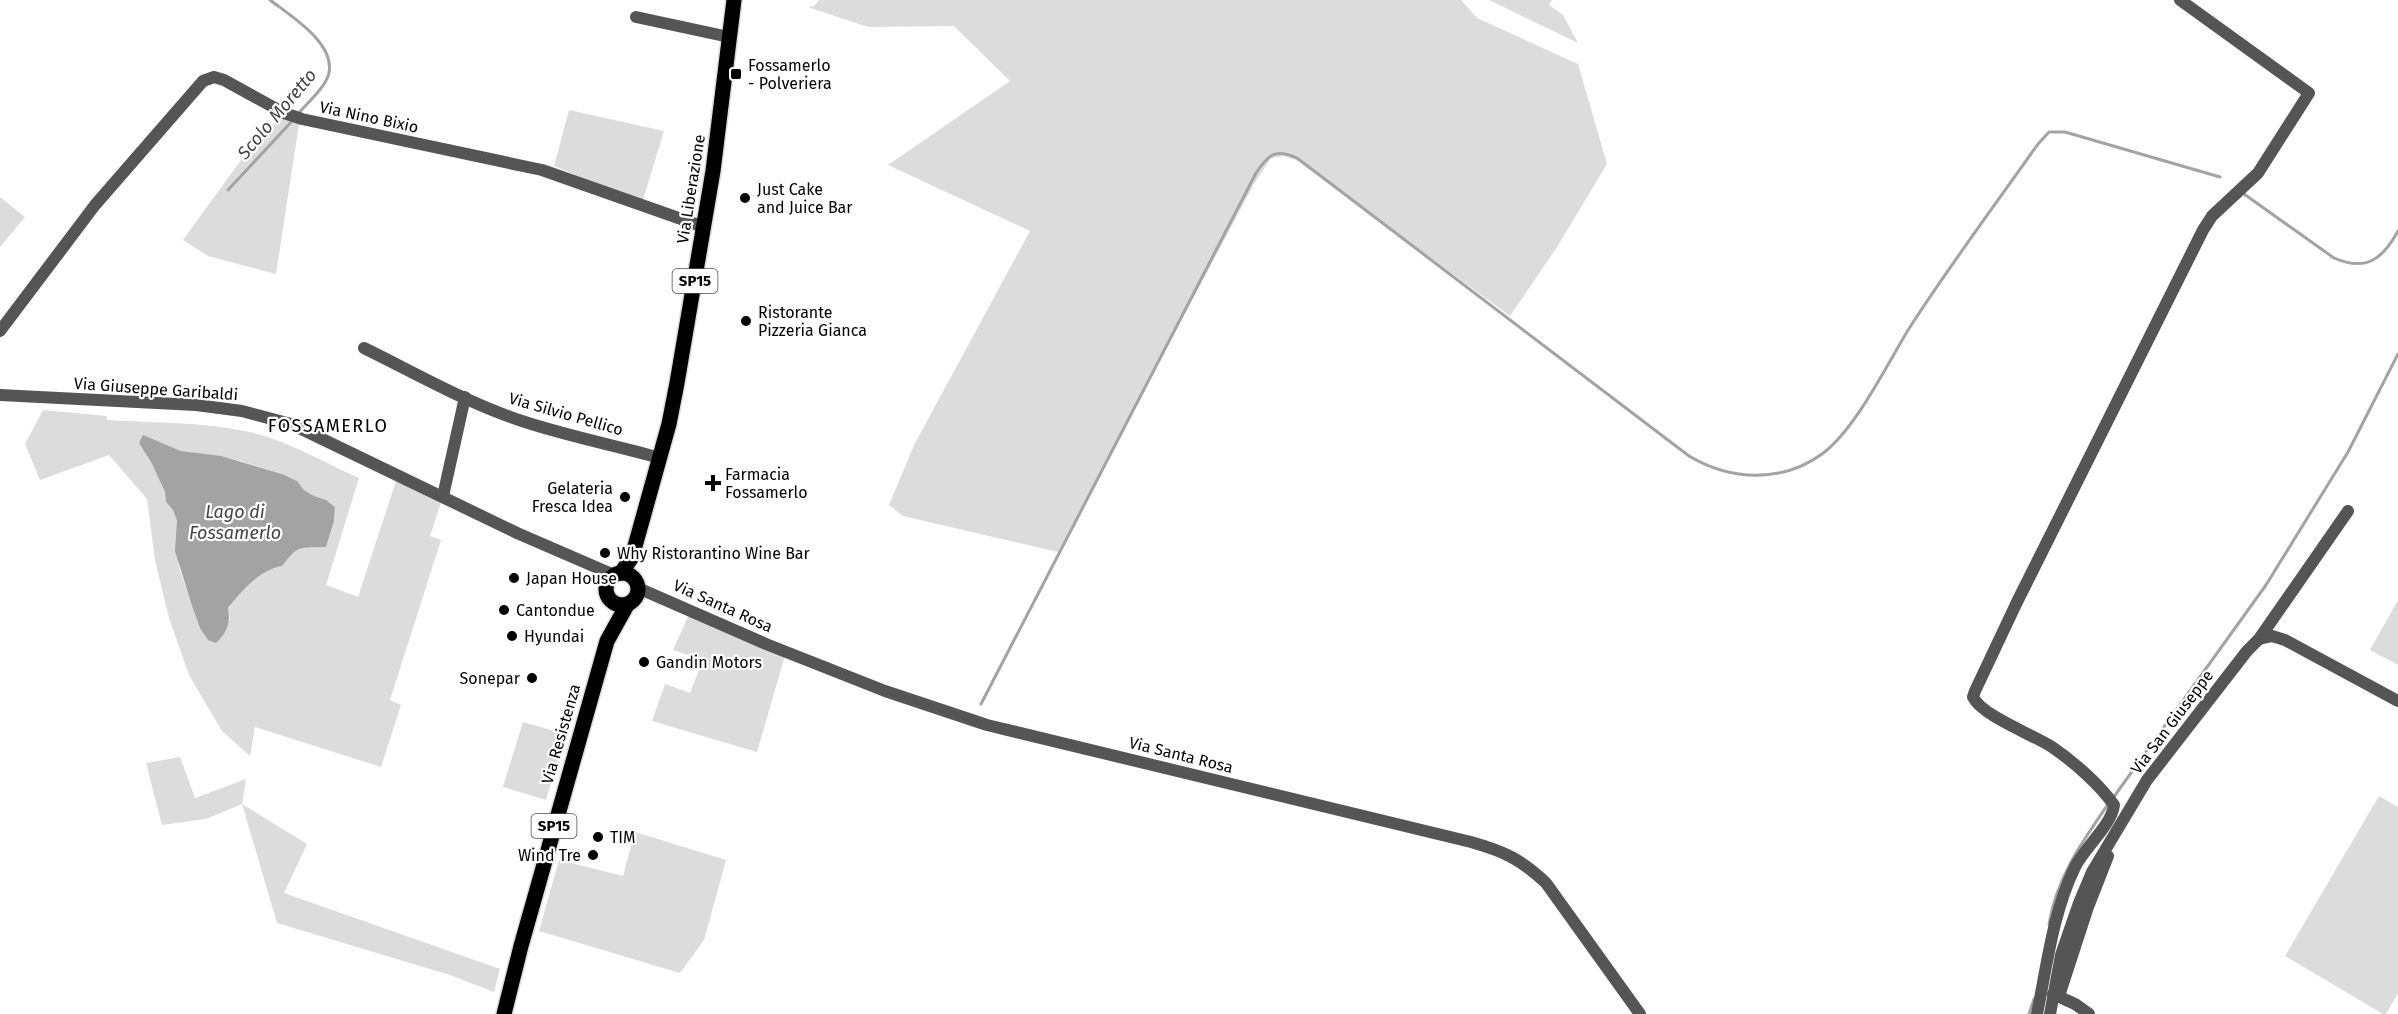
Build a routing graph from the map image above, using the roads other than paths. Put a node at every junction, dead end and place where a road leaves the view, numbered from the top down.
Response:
1 (734, 0) edge
2 (2180, 0) edge
3 (636, 17) dead end
4 (729, 37) junction
5 (704, 228) junction
6 (0, 331) edge
7 (364, 348) dead end
8 (0, 395) edge
9 (465, 397) junction
10 (660, 458) junction
11 (443, 496) junction
12 (2349, 511) dead end
13 (621, 585) junction
14 (2259, 639) junction
15 (2398, 701) edge
16 (2064, 896) junction
17 (2083, 905) junction
18 (2056, 995) junction
19 (504, 1014) edge
20 (1640, 1014) edge
21 (2037, 1014) edge
22 (2052, 1014) edge
23 (2089, 1014) edge

1 - 4 main road, Via Liberazione / SP15
2 - 16 street
3 - 4 street
4 - 5 main road, Via Liberazione / SP15
5 - 6 street, Via Nino Bixio
5 - 10 main road, Via Liberazione / SP15
7 - 9 street, Via Silvio Pellico
8 - 11 street, Via Giuseppe Garibaldi
9 - 10 street, Via Silvio Pellico
9 - 11 street
10 - 13 main road, Via Liberazione / SP15
11 - 13 street, Via Giuseppe Garibaldi
12 - 14 street, Via San Giuseppe
13 - 19 main road, Via Resistenza / SP15
13 - 20 street, Via Santa Rosa
14 - 15 street
14 - 17 street, Via San Giuseppe
16 - 17 street
16 - 21 street
17 - 18 street, Via San Giuseppe
18 - 22 street, Via San Giuseppe
18 - 23 street

